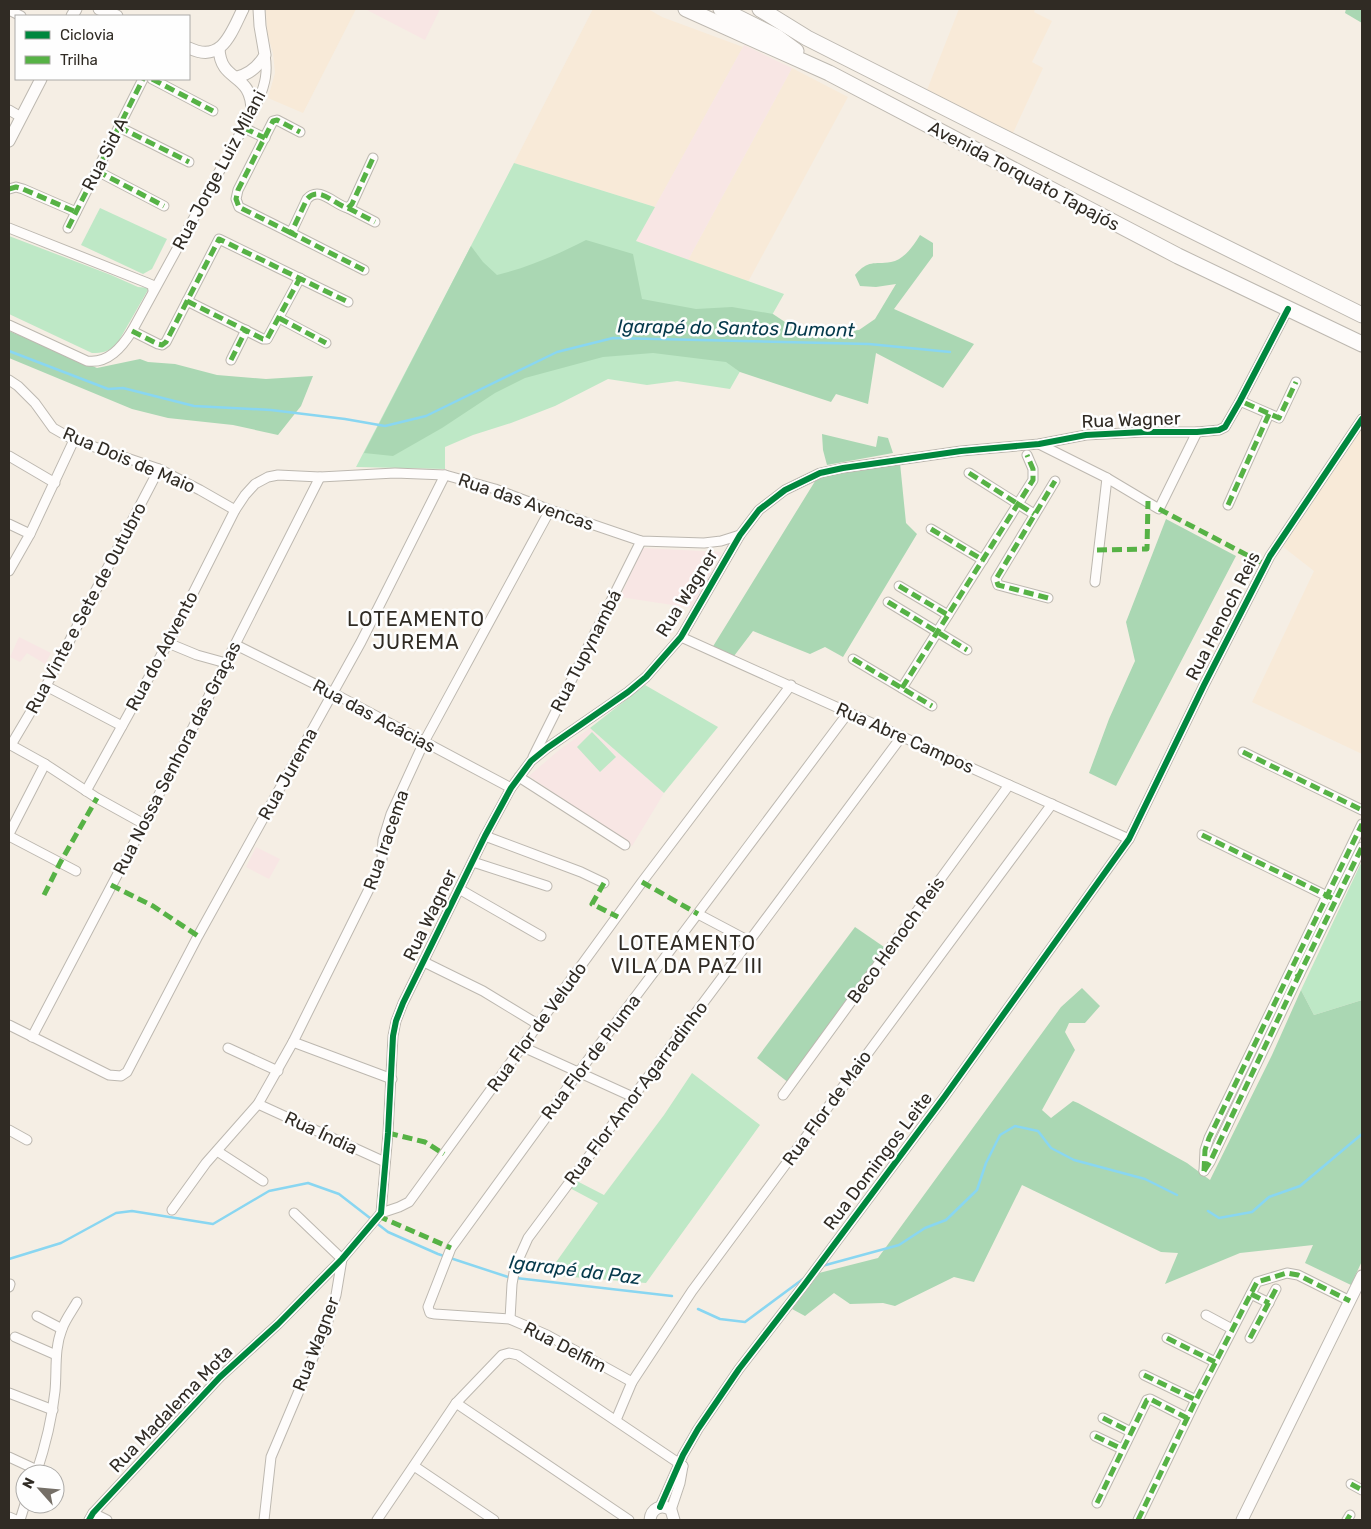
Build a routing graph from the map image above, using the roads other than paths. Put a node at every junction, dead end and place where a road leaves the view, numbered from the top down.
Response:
1 (99, 9) edge
2 (243, 9) edge
3 (259, 9) edge
4 (686, 9) edge
5 (721, 9) edge
6 (738, 9) edge
7 (760, 9) edge
8 (114, 15) edge
9 (807, 38) junction
10 (190, 48) edge
11 (218, 49) junction
12 (265, 56) junction
13 (828, 73) junction
14 (236, 78) junction
15 (39, 80) edge
16 (142, 80) edge
17 (154, 80) edge
18 (9, 110) edge
19 (213, 111) dead end
20 (252, 112) junction
21 (21, 116) junction
22 (119, 127) junction
23 (244, 128) junction
24 (300, 132) dead end
25 (264, 138) junction
26 (9, 141) edge
27 (373, 158) dead end
28 (189, 162) dead end
29 (97, 171) junction
30 (9, 188) edge
31 (164, 206) dead end
32 (348, 208) junction
33 (76, 212) junction
34 (375, 222) dead end
35 (9, 228) edge
36 (68, 228) dead end
37 (291, 233) junction
38 (165, 270) junction
39 (364, 270) dead end
40 (300, 278) junction
41 (145, 282) junction
42 (153, 290) junction
43 (187, 301) junction
44 (348, 302) dead end
45 (1288, 309) junction
46 (1362, 315) edge
47 (279, 318) junction
48 (9, 325) edge
49 (246, 330) junction
50 (132, 331) junction
51 (326, 343) dead end
52 (1362, 344) edge
53 (231, 360) dead end
54 (9, 380) edge
55 (1296, 382) dead end
56 (1240, 401) junction
57 (1269, 414) junction
58 (1362, 419) edge
59 (1198, 432) junction
60 (74, 440) junction
61 (1039, 444) junction
62 (1027, 455) dead end
63 (9, 456) edge
64 (159, 470) junction
65 (970, 473) dead end
66 (445, 475) junction
67 (320, 477) junction
68 (1107, 478) junction
69 (1055, 481) dead end
70 (55, 483) junction
71 (1018, 504) junction
72 (1228, 504) dead end
73 (235, 510) junction
74 (550, 510) junction
75 (1034, 514) junction
76 (9, 524) edge
77 (931, 529) dead end
78 (30, 534) junction
79 (740, 535) junction
80 (641, 541) junction
81 (983, 560) junction
82 (9, 571) edge
83 (1095, 582) dead end
84 (899, 586) dead end
85 (1048, 598) dead end
86 (888, 602) dead end
87 (948, 615) junction
88 (937, 632) junction
89 (681, 637) junction
90 (168, 643) junction
91 (236, 645) junction
92 (967, 650) dead end
93 (853, 659) dead end
94 (226, 663) junction
95 (791, 685) junction
96 (46, 686) junction
97 (902, 688) junction
98 (333, 693) junction
99 (932, 706) dead end
100 (848, 712) junction
101 (122, 726) junction
102 (902, 736) junction
103 (424, 742) junction
104 (10, 744) edge
105 (1243, 752) dead end
106 (531, 761) junction
107 (45, 764) junction
108 (519, 777) junction
109 (1009, 785) junction
110 (511, 788) junction
111 (86, 791) junction
112 (1052, 804) junction
113 (1362, 810) edge
114 (144, 824) junction
115 (1362, 824) edge
116 (9, 835) edge
117 (1202, 835) dead end
118 (485, 836) junction
119 (1129, 839) junction
120 (625, 845) dead end
121 (1362, 847) edge
122 (473, 862) junction
123 (76, 871) dead end
124 (604, 883) dead end
125 (547, 886) dead end
126 (460, 889) junction
127 (1327, 896) junction
128 (1336, 900) junction
129 (698, 914) junction
130 (541, 936) dead end
131 (750, 941) junction
132 (424, 962) junction
133 (1290, 972) junction
134 (1300, 975) junction
135 (9, 1025) edge
136 (539, 1025) junction
137 (32, 1037) junction
138 (292, 1042) junction
139 (523, 1047) junction
140 (228, 1048) dead end
141 (278, 1070) junction
142 (579, 1072) junction
143 (392, 1079) junction
144 (783, 1095) dead end
145 (633, 1097) junction
146 (258, 1104) junction
147 (9, 1130) edge
148 (27, 1140) dead end
149 (217, 1151) junction
150 (385, 1162) junction
151 (263, 1181) dead end
152 (172, 1210) dead end
153 (294, 1213) dead end
154 (380, 1214) junction
155 (342, 1259) junction
156 (1362, 1276) edge
157 (1276, 1289) dead end
158 (1251, 1294) junction
159 (1350, 1301) junction
160 (77, 1302) dead end
161 (1269, 1303) junction
162 (435, 1314) joint
163 (1206, 1315) dead end
164 (37, 1316) dead end
165 (510, 1319) junction
166 (62, 1329) junction
167 (1232, 1329) junction
168 (15, 1337) dead end
169 (1167, 1338) dead end
170 (1250, 1338) dead end
171 (56, 1355) junction
172 (1215, 1362) junction
173 (1144, 1375) dead end
174 (632, 1382) junction
175 (9, 1393) edge
176 (1196, 1400) junction
177 (456, 1403) junction
178 (53, 1410) junction
179 (1103, 1418) dead end
180 (1187, 1418) junction
181 (616, 1420) junction
182 (1130, 1432) junction
183 (1095, 1436) dead end
184 (1122, 1449) junction
185 (9, 1457) edge
186 (682, 1462) junction
187 (22, 1464) edge
188 (39, 1464) edge
189 (414, 1466) junction
190 (1351, 1484) dead end
191 (1362, 1490) edge
192 (1097, 1503) dead end
193 (669, 1513) edge
194 (9, 1517) edge
195 (91, 1517) edge
196 (16, 1520) edge
197 (107, 1520) edge
198 (264, 1520) edge
199 (377, 1520) edge
200 (494, 1520) edge
201 (629, 1520) edge
202 (650, 1520) edge
203 (684, 1520) edge
204 (1138, 1520) edge
205 (1242, 1520) edge

1 - 8 street
2 - 11 street
3 - 12 street, Rua Jorge Luiz Milani
4 - 13 highway, Avenida Torquato Tapajós
5 - 13 highway
6 - 9 highway
7 - 9 highway, Avenida Torquato Tapajós
9 - 46 highway, Avenida Torquato Tapajós
10 - 11 street
11 - 14 street
12 - 14 street
12 - 20 street, Rua Jorge Luiz Milani
13 - 45 highway, Avenida Torquato Tapajós
14 - 20 street
15 - 21 street
16 - 22 street, Rua Sid A
17 - 19 street
18 - 21 street
20 - 23 street, Rua Jorge Luiz Milani
21 - 26 street
22 - 28 street
22 - 29 street, Rua Sid A
23 - 25 street
23 - 38 street, Rua Jorge Luiz Milani
24 - 25 street
25 - 37 street
27 - 32 street
29 - 31 street
29 - 33 street, Rua Sid A
30 - 33 street
32 - 34 street
32 - 37 street
33 - 36 street, Rua Sid A
35 - 41 street
37 - 39 street
38 - 41 street
38 - 42 street, Rua Jorge Luiz Milani
40 - 43 street
40 - 44 street
40 - 47 street
41 - 42 street
42 - 50 street, Rua Jorge Luiz Milani
43 - 49 street
43 - 50 street
45 - 52 highway, Avenida Torquato Tapajós
45 - 56 street, Rua Wagner
47 - 49 street
47 - 51 street
48 - 50 street, Rua Jorge Luiz Milani
49 - 53 street
54 - 60 street, Rua Dois de Maio
55 - 57 street
56 - 57 street
56 - 59 street, Rua Wagner
57 - 72 street
58 - 119 street, Rua Henoch Reis
59 - 61 street, Rua Wagner
59 - 68 street
60 - 64 street, Rua Dois de Maio
60 - 70 street
61 - 68 street
61 - 79 street, Rua Wagner
62 - 71 street
63 - 70 street
64 - 73 street, Rua Dois de Maio
64 - 96 street, Rua Vinte e Sete de Outubro
65 - 71 street
66 - 67 street, Rua das Avencas
66 - 74 street, Rua das Avencas
66 - 98 street, Rua Jurema
67 - 73 street, Rua das Avencas
67 - 91 street, Rua Nossa Senhora das Graças
68 - 83 street
69 - 75 street
70 - 78 street
71 - 75 street
71 - 81 street
73 - 90 street, Rua do Advento
74 - 80 street, Rua das Avencas
74 - 103 street, Rua Iracema
75 - 85 street
76 - 78 street
77 - 81 street
78 - 82 street
79 - 80 street, Rua das Avencas
79 - 89 street, Rua Wagner
80 - 106 street, Rua Tupynambá
81 - 87 street
84 - 87 street
86 - 88 street
87 - 88 street
88 - 92 street
88 - 97 street
89 - 95 street, Rua Abre Campos
89 - 106 street, Rua Wagner
90 - 94 street
90 - 101 street, Rua do Advento
91 - 94 street, Rua Nossa Senhora das Graças
91 - 98 street, Rua das Acácias
93 - 97 street
94 - 114 street, Rua Nossa Senhora das Graças
95 - 100 street, Rua Abre Campos
95 - 136 street, Rua Flor de Veludo
96 - 101 street
96 - 104 street, Rua Vinte e Sete de Outubro
97 - 99 street
98 - 103 street, Rua das Acácias
98 - 137 street, Rua Jurema
100 - 102 street, Rua Abre Campos
100 - 129 street, Rua Flor de Pluma
101 - 111 street, Rua do Advento
102 - 109 street, Rua Abre Campos
102 - 131 street, Rua Flor Amor Agarradinho
103 - 110 street, Rua das Acácias
103 - 138 street, Rua Iracema
104 - 107 street
105 - 113 street
106 - 108 street, Rua Wagner
107 - 111 street
107 - 116 street
108 - 110 street, Rua Wagner
108 - 120 street
109 - 112 street, Rua Abre Campos
109 - 144 street, Beco Henoch Reis
110 - 118 street, Rua Wagner
111 - 114 street
112 - 119 street, Rua Abre Campos
112 - 174 street, Rua Flor de Maio
114 - 137 street, Rua Nossa Senhora das Graças
115 - 127 street
116 - 123 street
117 - 127 street
118 - 122 street, Rua Wagner
118 - 124 street
119 - 186 street, Rua Domingos Leite
121 - 128 street
122 - 125 street
122 - 126 street, Rua Wagner
126 - 130 street
126 - 132 street, Rua Wagner
127 - 128 street
127 - 133 street
128 - 134 street
129 - 131 street
129 - 142 street, Rua Flor de Pluma
131 - 145 street, Rua Flor Amor Agarradinho
132 - 136 street
132 - 143 street, Rua Wagner
133 - 134 street
133 - 134 street
135 - 137 street
136 - 139 street, Rua Flor de Veludo
138 - 141 street, Rua Iracema
138 - 143 street
139 - 142 street
139 - 154 street, Rua Flor de Veludo
140 - 141 street
141 - 146 street, Rua Iracema
142 - 145 street
142 - 162 street, Rua Flor de Pluma
143 - 150 street, Rua Wagner
145 - 165 street, Rua Flor Amor Agarradinho
146 - 149 street, Rua Iracema
146 - 150 street, Rua Índia
147 - 148 street
149 - 151 street
149 - 152 street, Rua Iracema
150 - 154 street, Rua Wagner
153 - 155 street
154 - 155 street
155 - 195 street, Rua Madalema Mota
155 - 198 street, Rua Wagner
156 - 159 street
157 - 161 street
158 - 159 street
158 - 161 street
158 - 167 street
159 - 205 street
160 - 166 street
161 - 170 street
162 - 165 street, Rua Delfim
163 - 167 street
164 - 166 street
165 - 174 street, Rua Delfim
166 - 171 street
167 - 172 street
168 - 171 street
169 - 172 street
171 - 178 street
172 - 176 street
173 - 176 street
174 - 181 street, Rua Flor de Maio
175 - 178 street
176 - 180 street
177 - 181 street
177 - 189 street
177 - 201 street
178 - 188 street
179 - 182 street
180 - 182 street
180 - 204 street
181 - 186 street
182 - 184 street
183 - 184 street
184 - 192 street
185 - 187 street
186 - 193 street, Rua Domingos Leite
189 - 199 street
189 - 200 street
190 - 191 street
193 - 202 street
193 - 203 street
194 - 196 street
195 - 197 street

